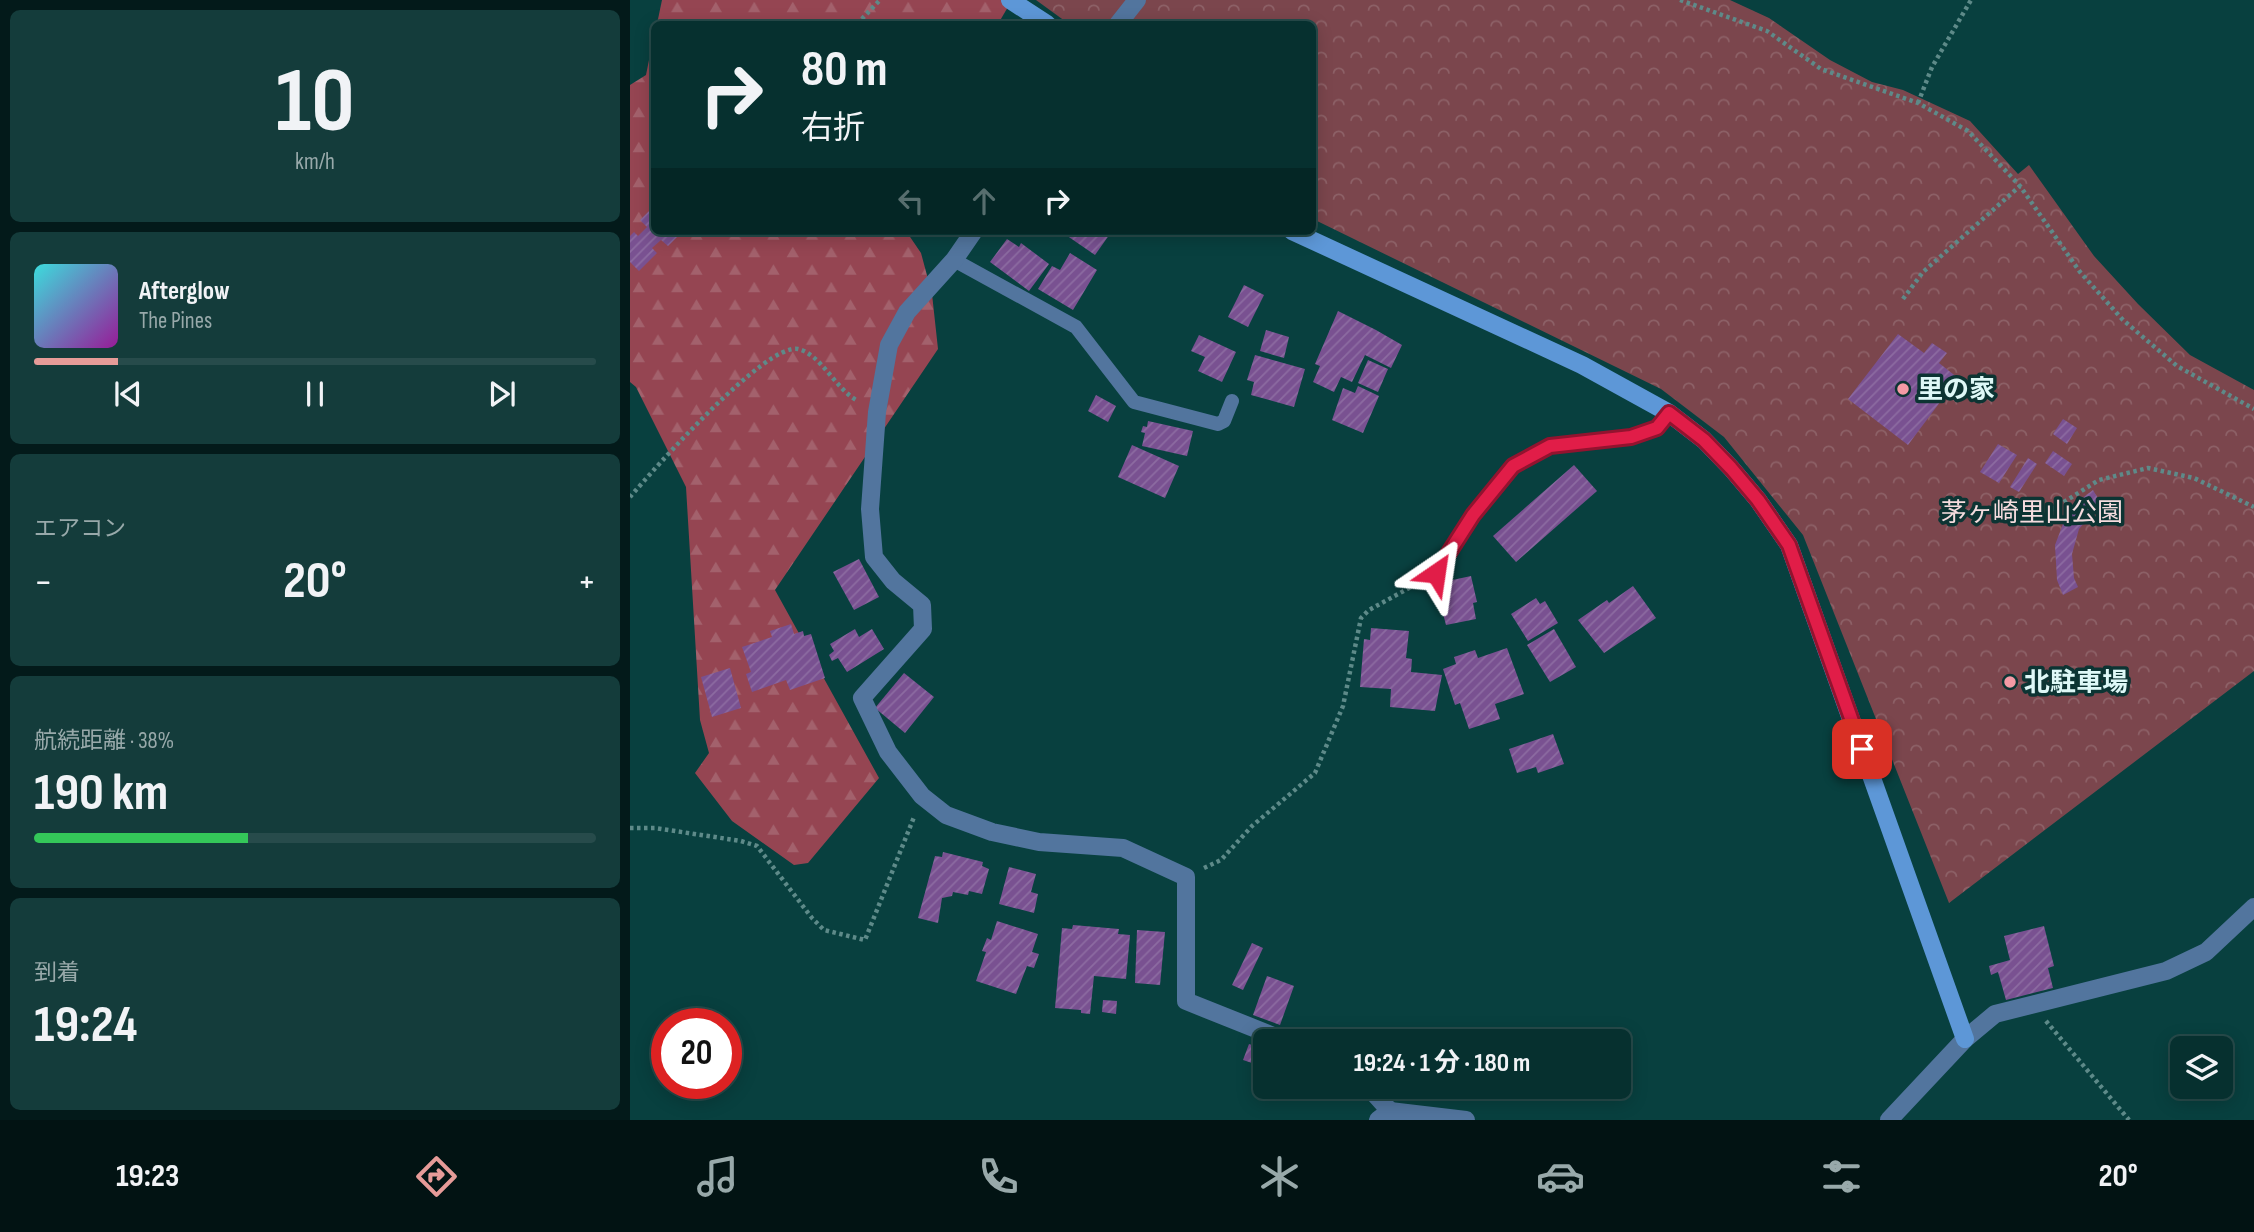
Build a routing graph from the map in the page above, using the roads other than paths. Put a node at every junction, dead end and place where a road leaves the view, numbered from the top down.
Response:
1 (1010, 0) edge
2 (1137, 0) edge
3 (1042, 21) edge
4 (1120, 21) edge
5 (971, 235) edge
6 (1301, 235) edge
7 (954, 260) junction
8 (1232, 401) dead end
9 (1669, 413) junction
10 (1436, 573) road end
11 (2254, 907) edge
12 (1256, 1029) edge
13 (1965, 1039) junction
14 (1376, 1099) edge
15 (1384, 1116) edge
16 (1466, 1120) edge
17 (1889, 1120) edge

1 - 3 street
2 - 4 street
5 - 7 street
6 - 9 street
7 - 8 lane
7 - 12 street
9 - 10 lane
9 - 13 street
11 - 13 street
13 - 17 street
14 - 15 street
15 - 16 street

